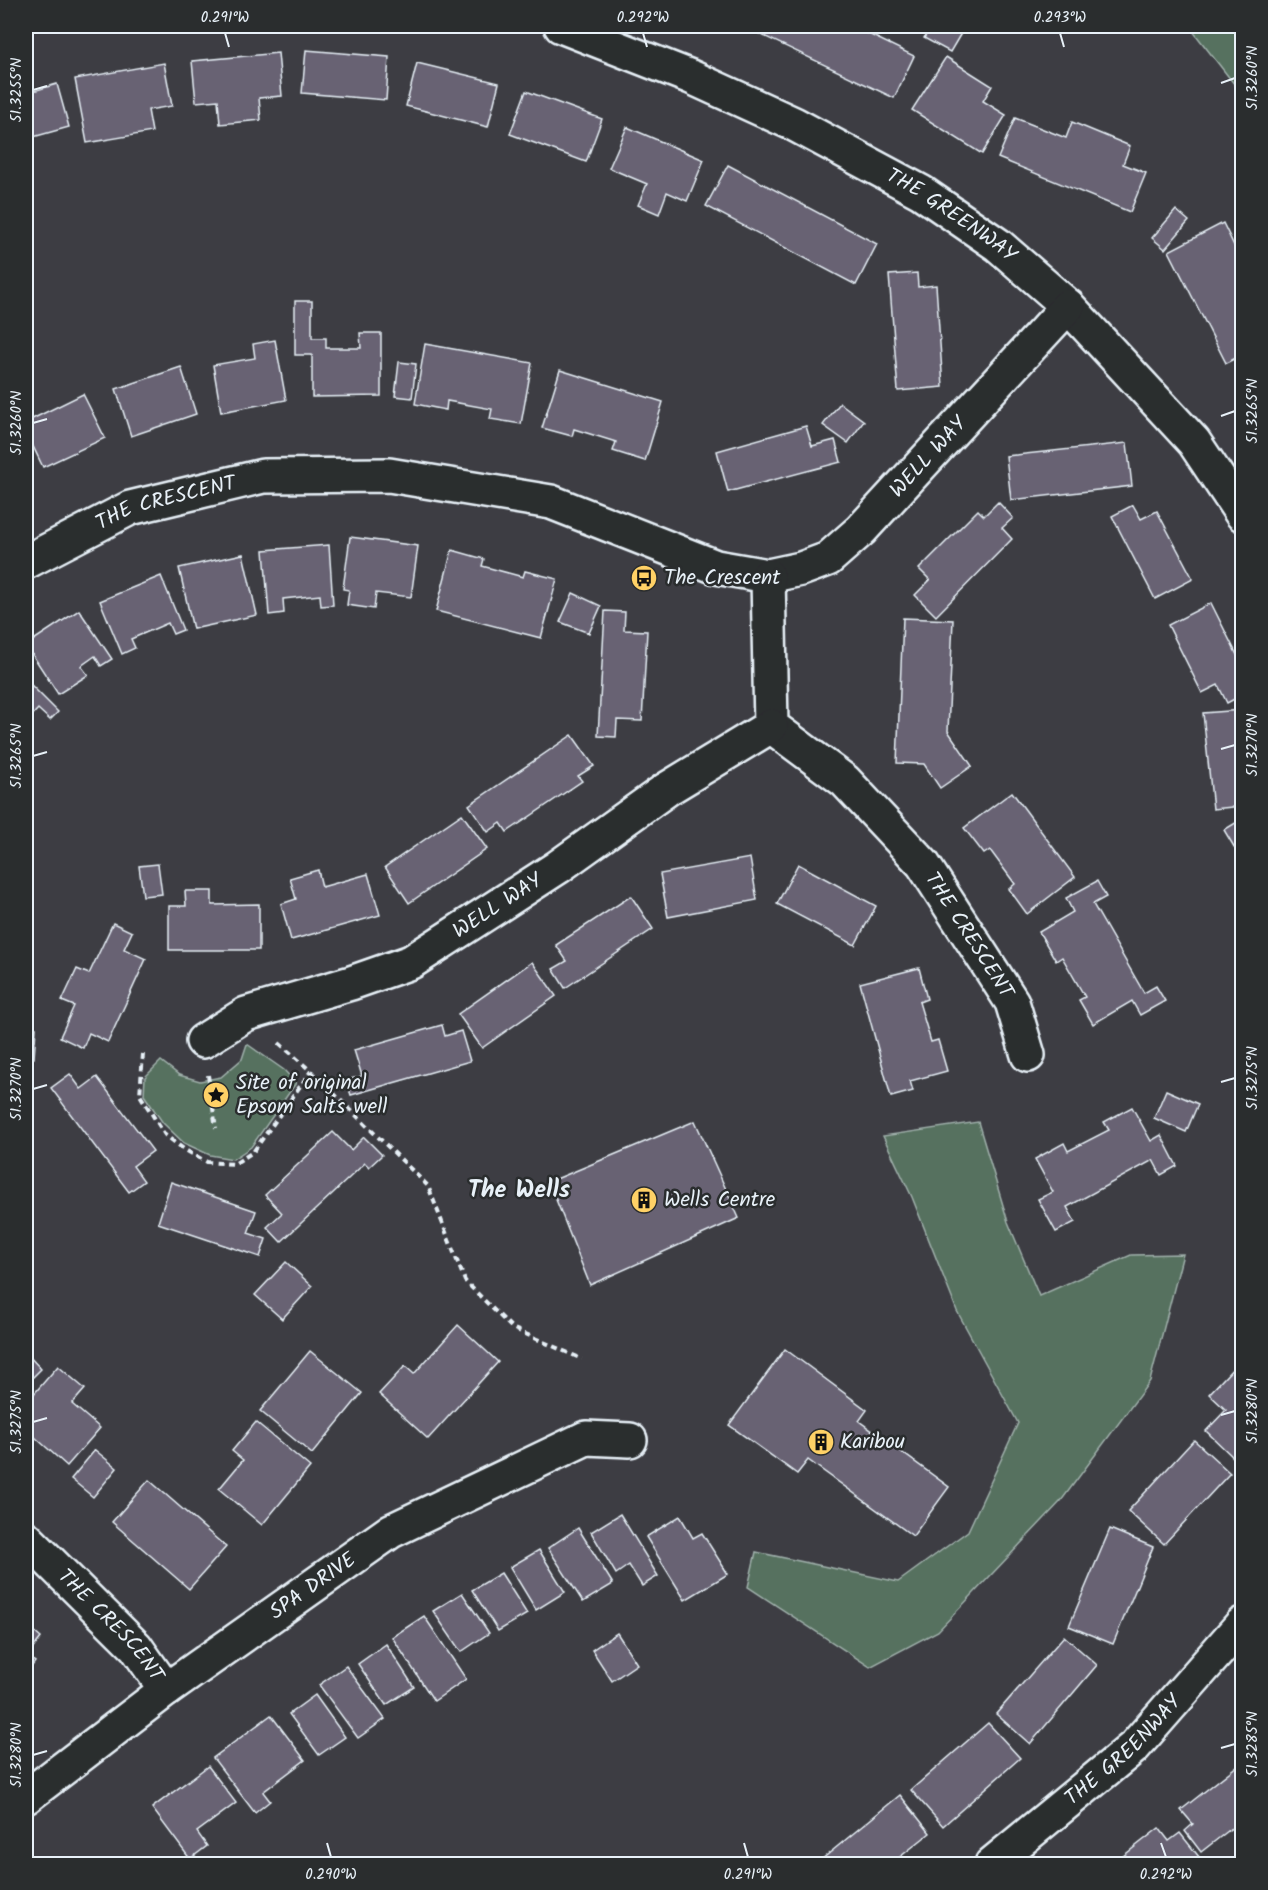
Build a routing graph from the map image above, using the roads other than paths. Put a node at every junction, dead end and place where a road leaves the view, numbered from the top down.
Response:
1 (571, 27) edge
2 (1068, 306) junction
3 (1242, 514) edge
4 (26, 562) edge
5 (768, 576) junction
6 (771, 726) junction
7 (203, 1041) road end
8 (1028, 1055) dead end
9 (630, 1440) dead end
10 (26, 1538) edge
11 (1242, 1624) edge
12 (166, 1690) junction
13 (26, 1797) edge
14 (992, 1864) edge

1 - 2 street, THE GREENWAY
2 - 3 street, THE GREENWAY
2 - 5 street, WELL WAY
4 - 5 street, THE CRESCENT
5 - 6 street
6 - 7 street, WELL WAY
6 - 8 street, THE CRESCENT
9 - 12 street, SPA DRIVE
10 - 12 street, THE CRESCENT
11 - 14 street, THE GREENWAY
12 - 13 street, SPA DRIVE

